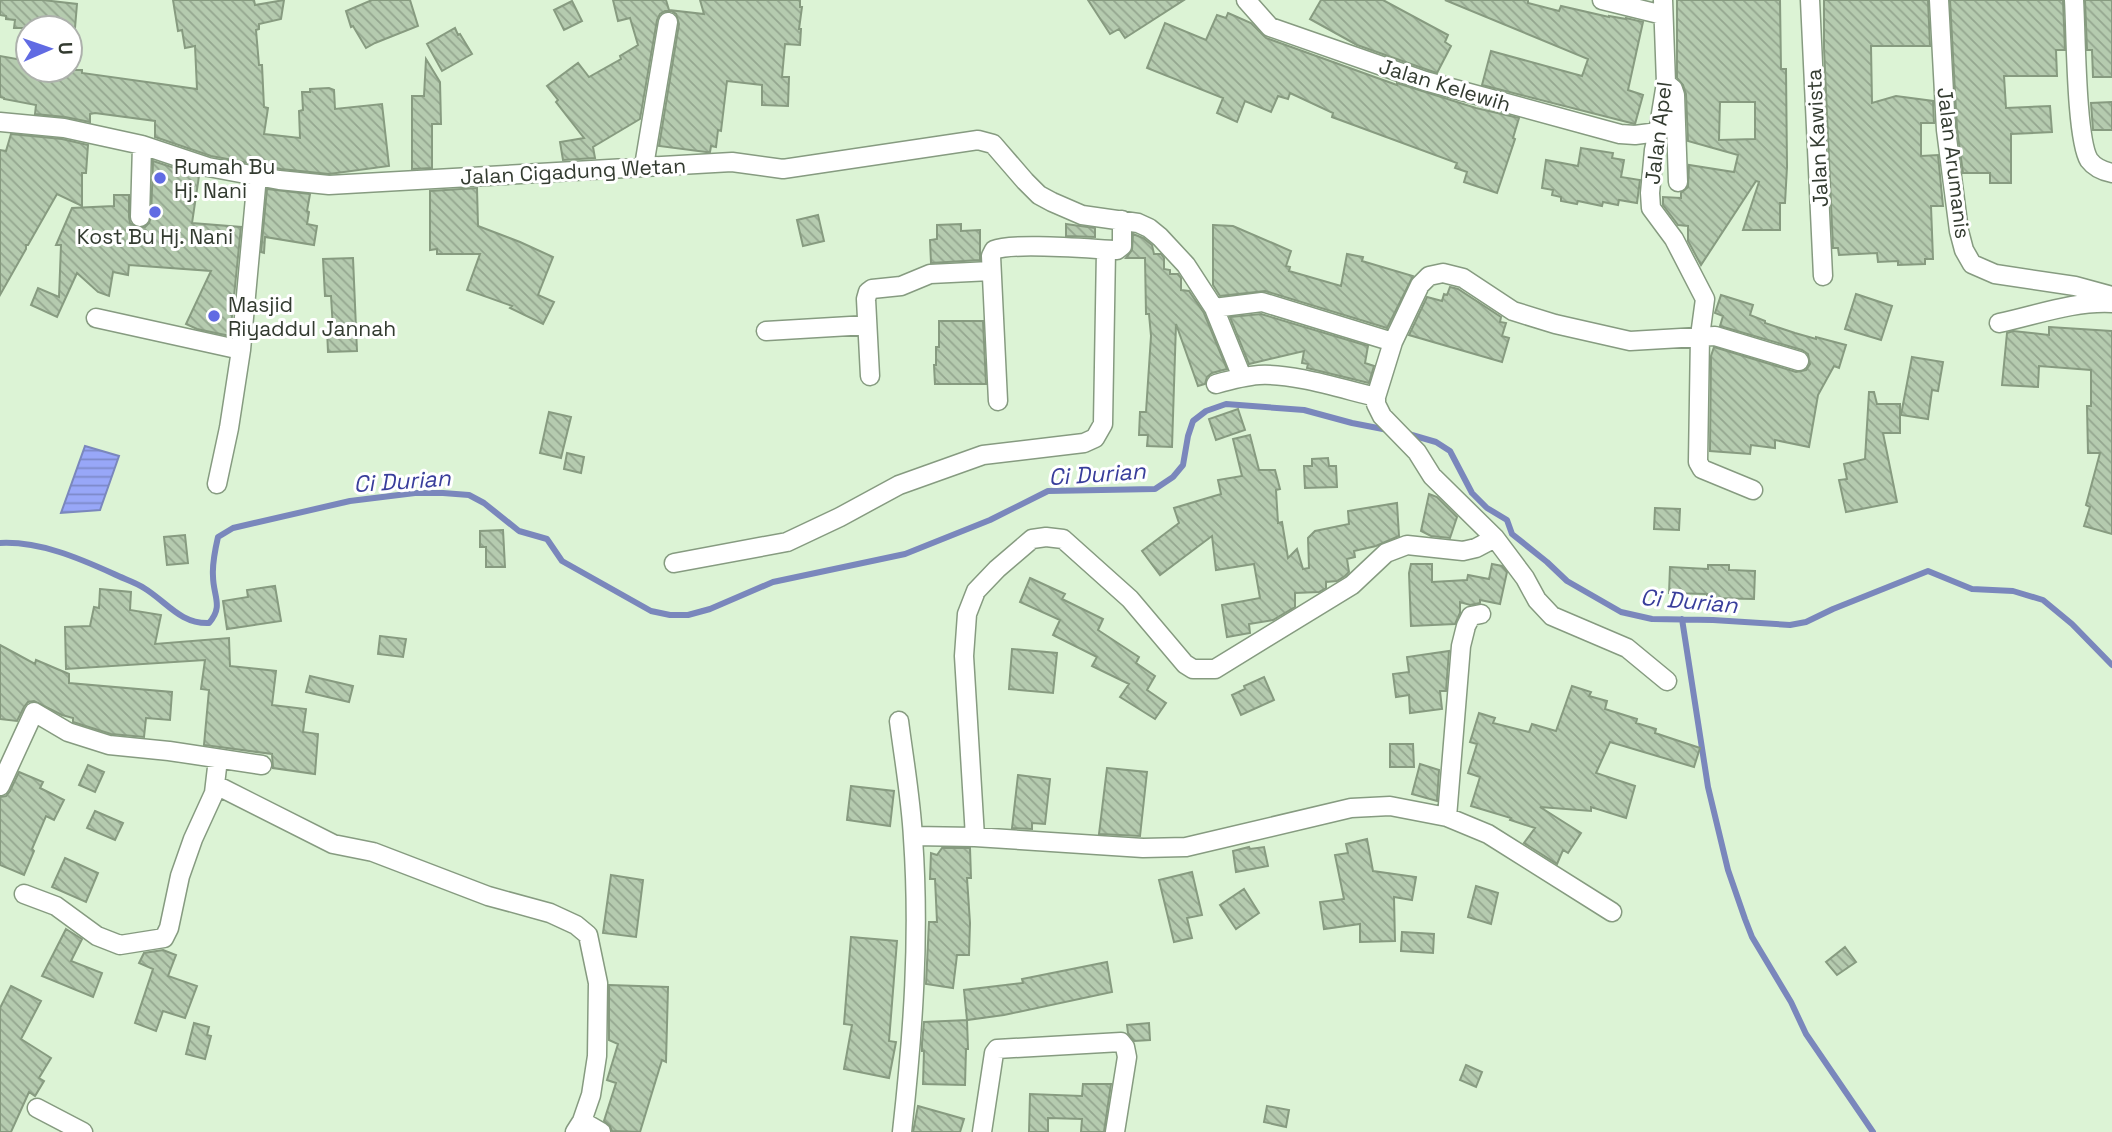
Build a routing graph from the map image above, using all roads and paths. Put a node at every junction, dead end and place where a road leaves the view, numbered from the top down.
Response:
1 (1246, 0) edge
2 (1602, 0) edge
3 (1811, 0) edge
4 (1939, 0) edge
5 (2074, 0) edge
6 (1663, 7) edge
7 (668, 22) dead end
8 (1666, 83) junction
9 (0, 122) edge
10 (1658, 132) junction
11 (142, 145) junction
12 (644, 166) junction
13 (2112, 173) edge
14 (257, 176) junction
15 (1678, 181) dead end
16 (139, 217) dead end
17 (1122, 220) junction
18 (1107, 250) junction
19 (991, 271) junction
20 (1823, 276) dead end
21 (2112, 296) edge
22 (2112, 303) edge
23 (1214, 308) junction
24 (96, 318) dead end
25 (1999, 323) dead end
26 (867, 325) junction
27 (766, 331) dead end
28 (1700, 336) junction
29 (1393, 342) junction
30 (241, 350) junction
31 (1799, 360) dead end
32 (870, 376) dead end
33 (1242, 377) junction
34 (1216, 384) dead end
35 (1376, 400) junction
36 (998, 401) dead end
37 (217, 484) dead end
38 (1753, 490) dead end
39 (1495, 538) junction
40 (674, 563) dead end
41 (1481, 614) dead end
42 (1667, 681) dead end
43 (899, 722) dead end
44 (218, 759) junction
45 (262, 765) dead end
46 (216, 785) junction
47 (0, 786) edge
48 (1447, 817) junction
49 (913, 836) junction
50 (975, 837) junction
51 (24, 894) dead end
52 (1612, 912) dead end
53 (37, 1108) dead end
54 (579, 1127) edge
55 (83, 1132) edge
56 (601, 1132) edge
57 (902, 1132) edge
58 (982, 1132) edge
59 (1115, 1132) edge

1 - 10 street, Jalan Kelewih
2 - 6 street
3 - 20 street, Jalan Kawista
4 - 21 street, Jalan Arumanis
5 - 13 street
6 - 8 street, Jalan Apel
7 - 12 street
8 - 10 street, Jalan Apel
8 - 15 street
9 - 11 street, Jalan Cigadung Wetan
10 - 28 street, Jalan Apel
11 - 14 street, Jalan Cigadung Wetan
11 - 16 street
12 - 14 street, Jalan Cigadung Wetan
12 - 17 street, Jalan Cigadung Wetan
14 - 30 street
17 - 18 street
17 - 23 street, Jalan Cigadung Wetan
18 - 19 street
18 - 40 street
19 - 26 street
19 - 36 street
22 - 25 street
23 - 29 street
23 - 33 street, Jalan Cigadung Wetan
24 - 30 street
26 - 27 street
26 - 32 street
28 - 29 street
28 - 31 street
28 - 38 street, Jalan Apel
29 - 35 street
30 - 37 street
33 - 34 street
33 - 35 street
35 - 39 street
39 - 42 street
39 - 50 street
41 - 48 street
43 - 49 street
44 - 45 street
44 - 46 street
44 - 47 street
46 - 51 street
46 - 54 street
48 - 50 street
48 - 52 street
49 - 50 street
49 - 57 street
53 - 55 street
54 - 56 street
58 - 59 street

